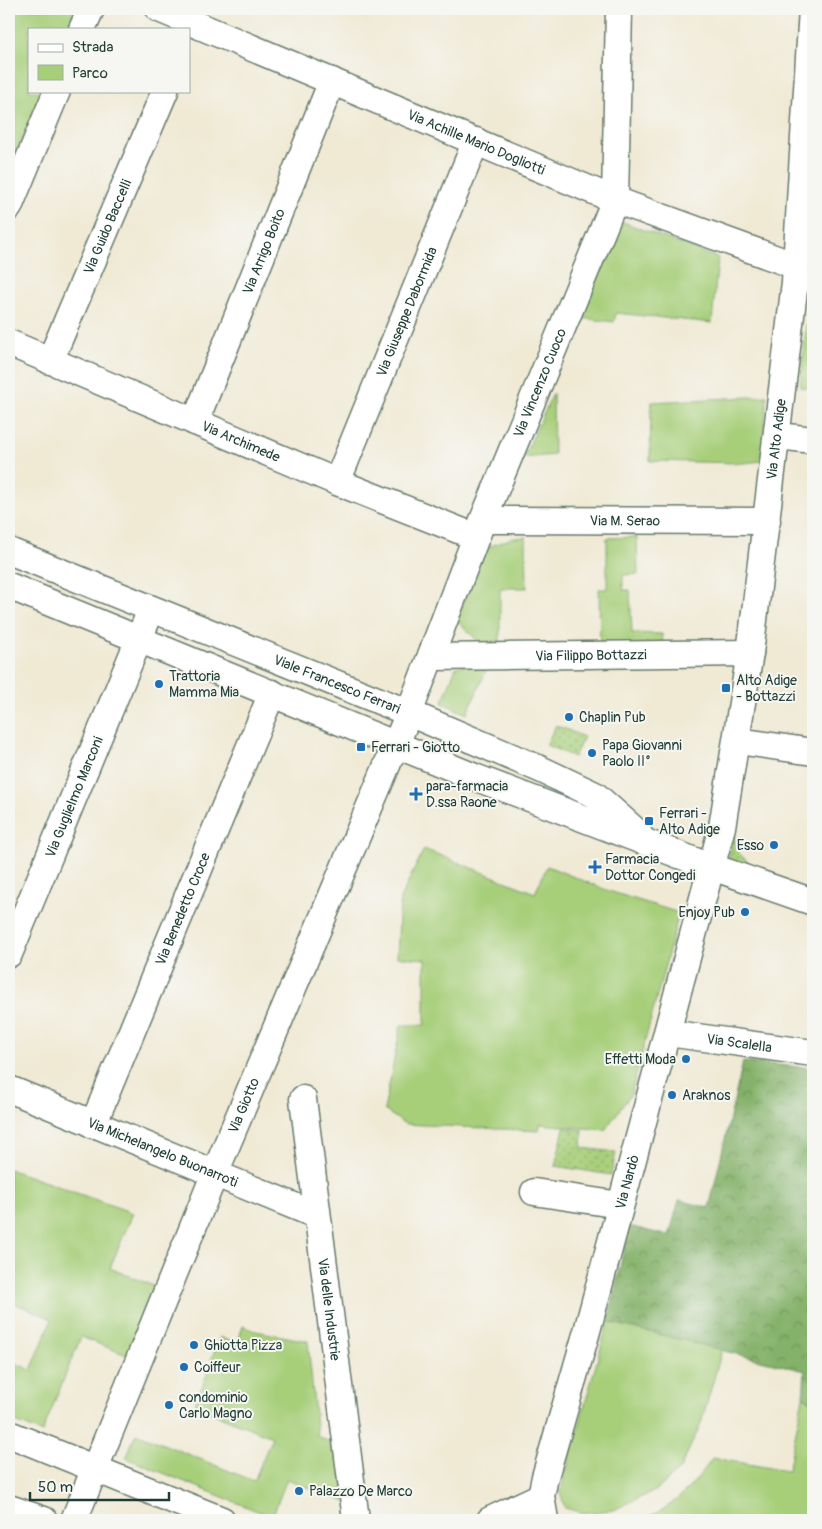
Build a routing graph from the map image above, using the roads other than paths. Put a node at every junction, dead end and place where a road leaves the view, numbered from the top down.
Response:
1 (91, 9) edge
2 (159, 9) edge
3 (619, 9) edge
4 (812, 9) edge
5 (82, 28) edge
6 (188, 28) edge
7 (191, 30) edge
8 (332, 81) junction
9 (57, 92) edge
10 (165, 92) edge
11 (476, 141) junction
12 (615, 200) junction
13 (9, 207) edge
14 (802, 278) edge
15 (9, 344) edge
16 (50, 361) junction
17 (194, 422) junction
18 (778, 436) junction
19 (813, 440) edge
20 (337, 482) junction
21 (767, 521) junction
22 (480, 528) junction
23 (9, 551) edge
24 (9, 586) edge
25 (151, 609) junction
26 (139, 638) junction
27 (750, 653) junction
28 (432, 658) junction
29 (272, 693) junction
30 (410, 713) junction
31 (738, 741) junction
32 (396, 744) junction
33 (813, 752) edge
34 (649, 842) junction
35 (712, 867) junction
36 (813, 902) edge
37 (9, 954) edge
38 (668, 1033) junction
39 (813, 1053) edge
40 (9, 1089) edge
41 (303, 1099) dead end
42 (93, 1125) junction
43 (215, 1173) junction
44 (534, 1192) dead end
45 (620, 1205) junction
46 (316, 1215) junction
47 (9, 1434) edge
48 (94, 1468) junction
49 (9, 1508) edge
50 (543, 1508) edge
51 (190, 1514) edge
52 (44, 1520) edge
53 (74, 1520) edge
54 (222, 1520) edge
55 (356, 1520) edge
56 (490, 1520) edge

1 - 5 street
2 - 6 street, Via Achille Mario Dogliotti
3 - 12 street, Via Vincenzo Cuoco
4 - 14 street, Via Alto Adige
7 - 8 street, Via Achille Mario Dogliotti
8 - 11 street, Via Achille Mario Dogliotti
8 - 17 street, Via Arrigo Boito
9 - 13 street
10 - 16 street, Via Guido Baccelli
11 - 12 street, Via Achille Mario Dogliotti
11 - 20 street, Via Giuseppe Dabormida
12 - 14 street, Via Achille Mario Dogliotti
12 - 22 street, Via Vincenzo Cuoco
14 - 18 street, Via Alto Adige
15 - 16 street, Via Archimede
16 - 17 street, Via Archimede
17 - 20 street, Via Archimede
18 - 19 street
18 - 21 street, Via Alto Adige
20 - 22 street, Via Archimede
21 - 22 street, Via M. Serao
21 - 27 street, Via Alto Adige
22 - 28 street, Via Vincenzo Cuoco
23 - 25 street, Viale Francesco Ferrari
24 - 26 street, Viale Francesco Ferrari
25 - 26 street, Via Guglielmo Marconi
25 - 30 street, Viale Francesco Ferrari
26 - 29 street, Viale Francesco Ferrari
26 - 37 street, Via Guglielmo Marconi
27 - 28 street, Via Filippo Bottazzi
27 - 31 street, Via Alto Adige
28 - 30 street, Via Vincenzo Cuoco
29 - 32 street, Viale Francesco Ferrari
29 - 42 street, Via Benedetto Croce
30 - 32 street, Via Vincenzo Cuoco
30 - 34 street, Viale Francesco Ferrari
31 - 33 street
31 - 35 street, Via Alto Adige
32 - 34 street, Viale Francesco Ferrari
32 - 43 street, Via Giotto
34 - 35 street, Viale Francesco Ferrari
35 - 36 street, Viale Francesco Ferrari
35 - 38 street, Via Nardò
38 - 39 street, Via Scalella
38 - 45 street, Via Nardò
40 - 42 street, Via Michelangelo Buonarroti
41 - 46 street, Via delle Industrie
42 - 43 street, Via Michelangelo Buonarroti
43 - 46 street, Via Michelangelo Buonarroti
43 - 48 street, Via Giotto
44 - 45 street
45 - 50 street, Via Nardò
46 - 55 street, Via delle Industrie
47 - 48 street
48 - 51 street
48 - 53 street, Via Giotto
49 - 52 street
50 - 56 street
51 - 54 street

